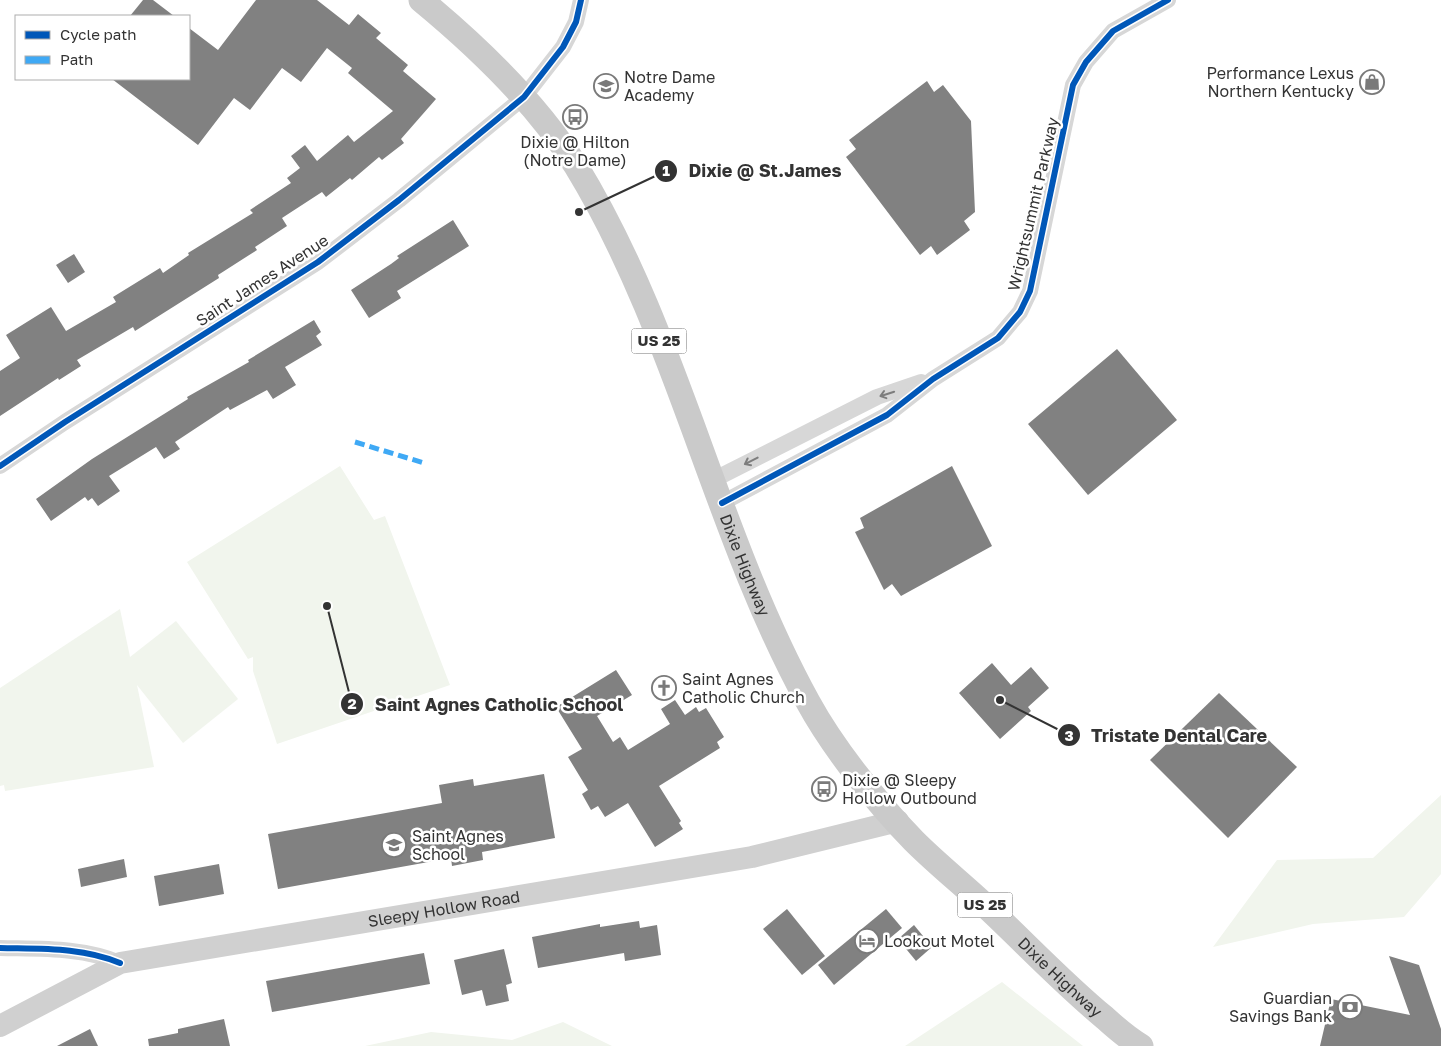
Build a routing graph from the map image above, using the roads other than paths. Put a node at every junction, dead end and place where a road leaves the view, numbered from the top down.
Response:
1 (421, 0) edge
2 (581, 0) edge
3 (1168, 0) edge
4 (524, 97) junction
5 (933, 379) junction
6 (0, 466) edge
7 (713, 480) junction
8 (722, 503) junction
9 (898, 821) junction
10 (0, 948) edge
11 (120, 963) junction
12 (0, 1026) edge
13 (1141, 1046) edge

1 - 4 main road, Dixie Highway / US 25
2 - 4 street, Saint James Avenue
3 - 5 street, Wrightsummit Parkway
4 - 6 street, Saint James Avenue
4 - 7 main road, Dixie Highway / US 25
5 -> 7 street, Wrightsummit Parkway
5 - 8 street, Wrightsummit Parkway
7 - 8 main road, Dixie Highway / US 25
8 - 9 main road, Dixie Highway / US 25
9 - 11 main road, Sleepy Hollow Road
9 - 13 main road, Dixie Highway / US 25
10 - 11 street
11 - 12 main road, Sleepy Hollow Road

